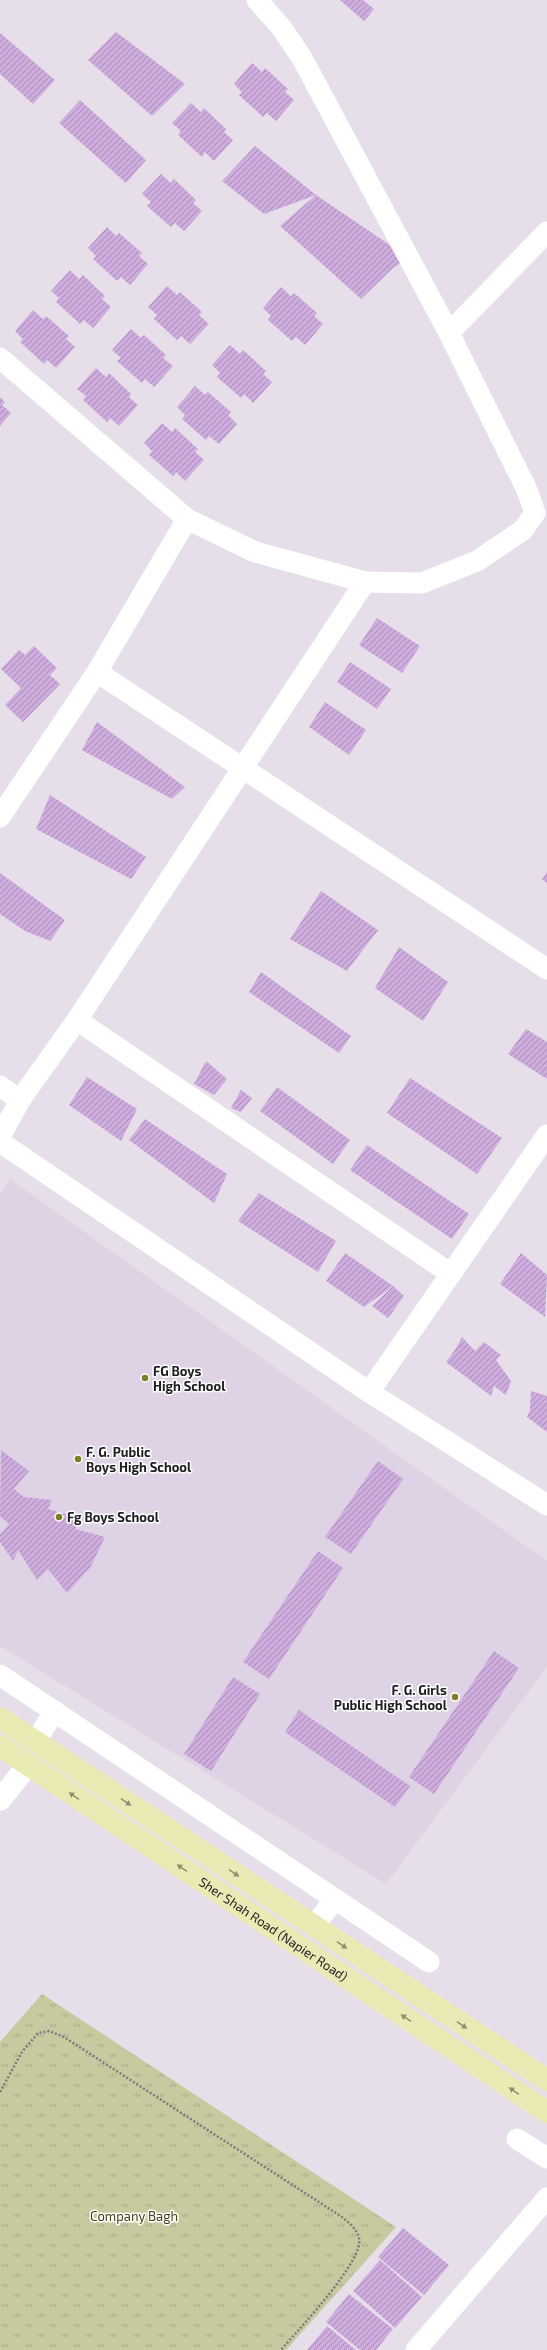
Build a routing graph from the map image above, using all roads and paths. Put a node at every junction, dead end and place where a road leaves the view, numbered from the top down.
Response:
1 (257, 0) edge
2 (547, 232) edge
3 (449, 333) junction
4 (0, 358) edge
5 (187, 519) junction
6 (365, 582) junction
7 (97, 672) junction
8 (243, 770) junction
9 (0, 817) edge
10 (547, 969) edge
11 (77, 1020) junction
12 (0, 1086) edge
13 (20, 1100) junction
14 (547, 1135) edge
15 (0, 1137) edge
16 (0, 1142) edge
17 (451, 1274) junction
18 (369, 1392) junction
19 (547, 1505) edge
20 (0, 1675) edge
21 (55, 1711) junction
22 (0, 1718) edge
23 (35, 1742) junction
24 (0, 1746) edge
25 (28, 1765) junction
26 (0, 1800) edge
27 (335, 1899) junction
28 (314, 1926) junction
29 (429, 1962) dead end
30 (547, 2080) edge
31 (0, 2092) edge
32 (547, 2112) edge
33 (517, 2139) dead end
34 (547, 2158) edge
35 (547, 2198) edge
36 (281, 2350) edge
37 (416, 2350) edge

1 - 3 street
2 - 3 street
3 - 6 street
4 - 5 street
5 - 6 street
5 - 7 street
6 - 8 street
7 - 8 street
7 - 9 street
8 - 10 street
8 - 11 street
11 - 13 street
11 - 17 street
12 - 13 street
13 - 15 street
14 - 17 street
16 - 18 street
17 - 18 street
18 - 19 street
20 - 21 street
21 - 23 street
21 - 27 street
22 - 23 main road, Sher Shah Road (Napier Road)
23 -> 28 main road, Sher Shah Road (Napier Road)
24 - 25 main road, Sher Shah Road (Napier Road)
25 - 26 street
32 -> 25 main road, Sher Shah Road (Napier Road)
27 - 28 street
27 - 29 street
28 -> 30 main road, Sher Shah Road (Napier Road)
31 - 36 path
33 - 34 street
35 - 37 street

